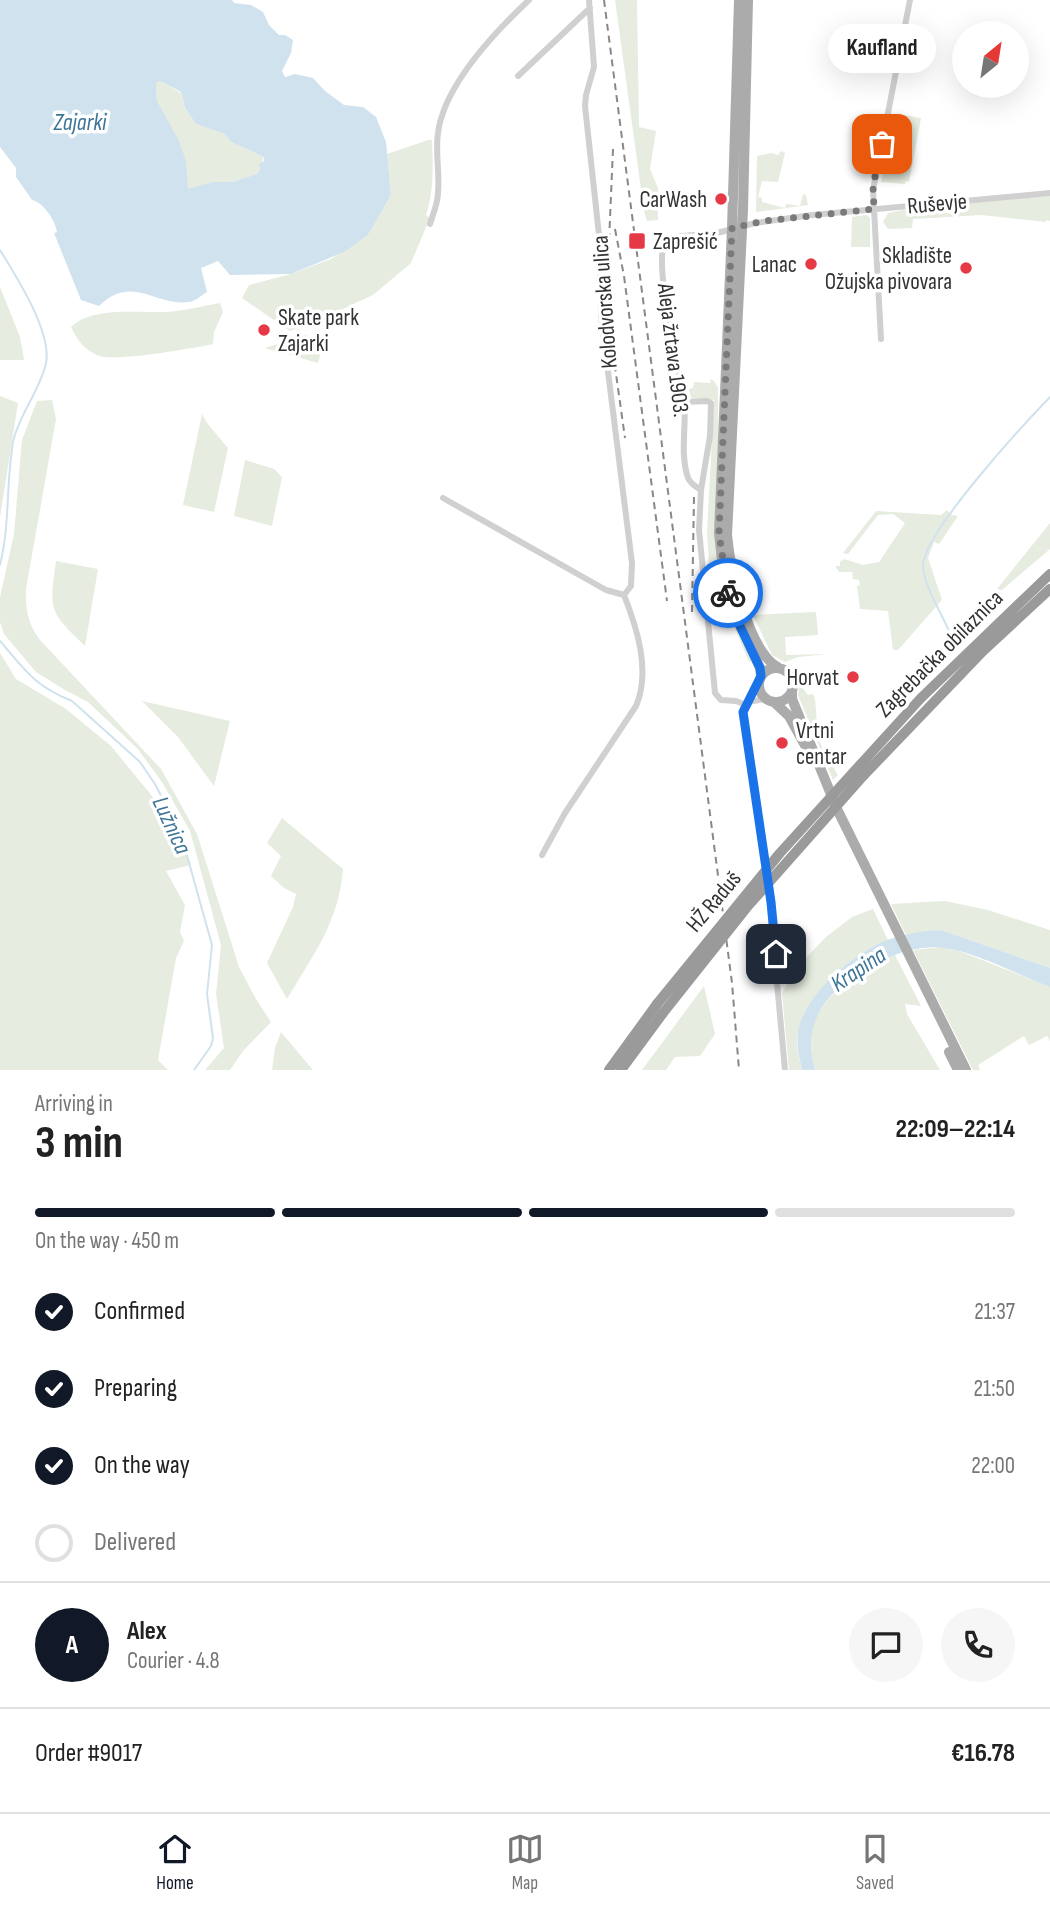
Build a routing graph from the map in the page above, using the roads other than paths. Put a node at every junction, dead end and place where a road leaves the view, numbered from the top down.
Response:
1 (529, 0) edge
2 (589, 0) edge
3 (739, 0) edge
4 (748, 0) edge
5 (910, 0) edge
6 (590, 8) junction
7 (518, 76) dead end
8 (1050, 193) edge
9 (874, 209) junction
10 (430, 224) dead end
11 (737, 227) junction
12 (881, 339) dead end
13 (685, 402) junction
14 (701, 490) junction
15 (443, 498) dead end
16 (1050, 575) edge
17 (1050, 589) edge
18 (624, 595) junction
19 (779, 668) junction
20 (760, 678) junction
21 (792, 691) junction
22 (770, 700) junction
23 (747, 704) junction
24 (862, 770) junction
25 (542, 855) dead end
26 (873, 888) junction
27 (929, 1002) junction
28 (660, 1009) junction
29 (609, 1070) edge
30 (621, 1070) edge
31 (785, 1070) edge
32 (958, 1070) edge
33 (966, 1070) edge

1 - 10 street
2 - 6 street, Kolodvorska ulica
3 - 11 main road
4 - 11 main road
5 - 9 street
6 - 7 street
6 - 18 street, Kolodvorska ulica
8 - 9 street, Ruševje
9 - 11 street, Ruševje
9 - 12 street
11 - 13 street, Aleja žrtava 1903.
11 - 19 main road
11 - 20 main road
13 - 14 street, Aleja žrtava 1903.
13 - 14 street
14 - 23 street
15 - 18 street
16 - 24 highway, Zagrebačka obilaznica
17 - 24 highway, Zagrebačka obilaznica
18 - 25 street
19 - 20 main road
19 - 21 main road
20 - 22 main road
20 - 23 street
21 - 22 main road
21 - 26 main road
22 - 23 street
22 - 26 main road
23 - 31 street
24 - 28 highway, HŽ Raduš, bridge
26 - 27 main road
27 - 32 main road
27 - 33 main road
28 - 29 highway
28 - 30 highway

